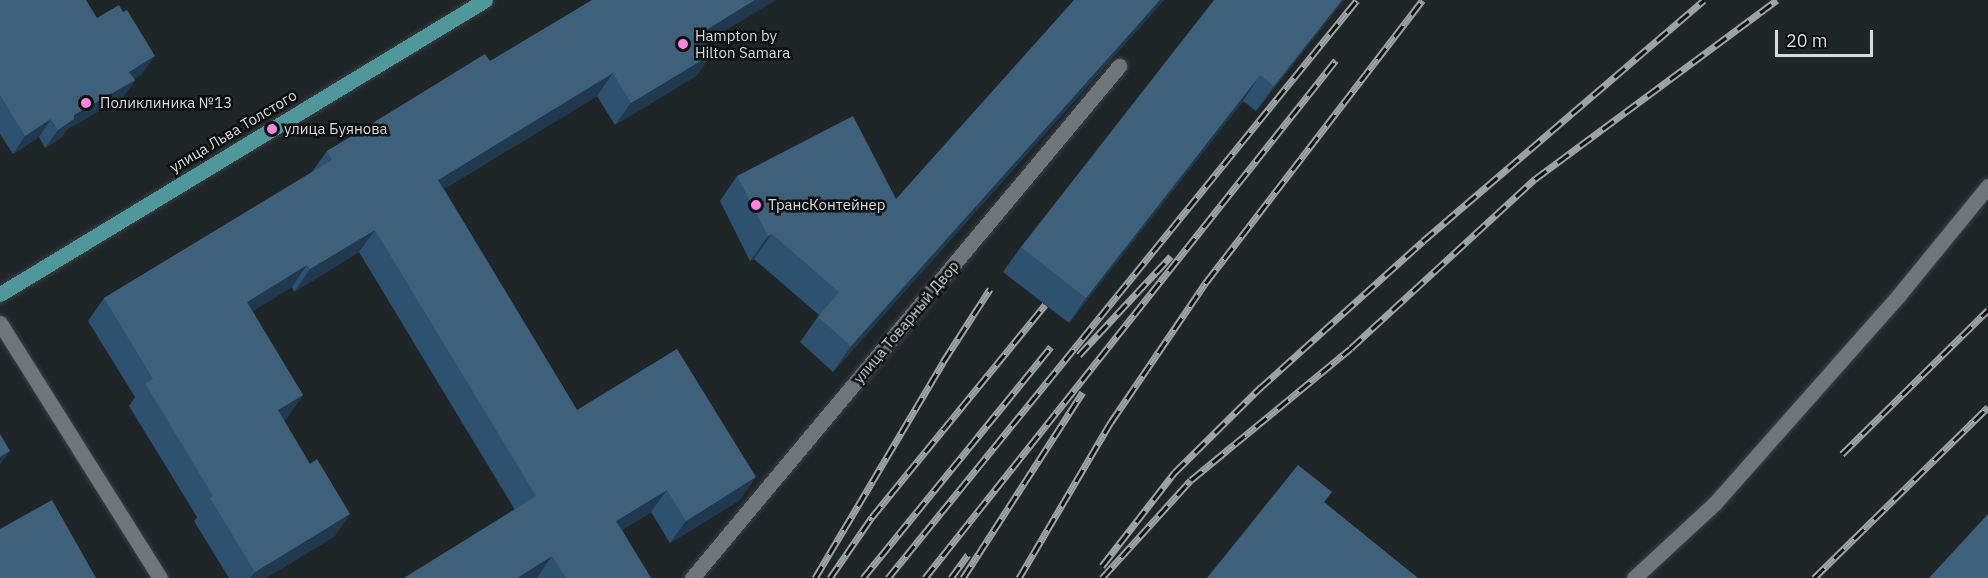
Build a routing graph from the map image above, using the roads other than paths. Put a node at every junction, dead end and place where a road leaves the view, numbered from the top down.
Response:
1 (485, 0) edge
2 (1119, 66) edge
3 (1988, 186) edge
4 (0, 294) edge
5 (0, 323) edge
6 (159, 578) edge
7 (692, 578) edge
8 (1634, 578) edge

1 - 4 main road, улица Льва Толстого
2 - 7 street, улица Товарный Двор
3 - 8 street
5 - 6 street

